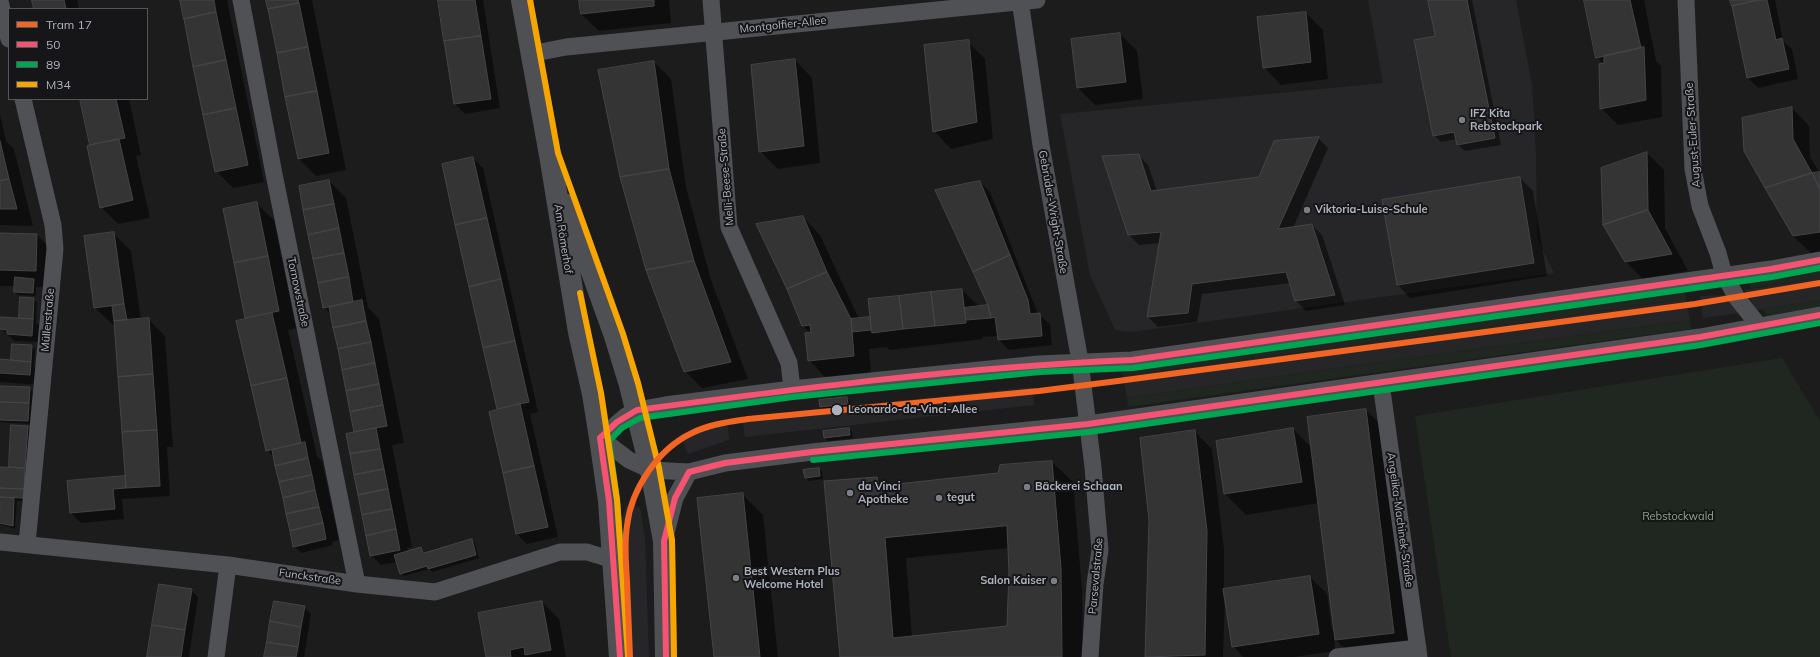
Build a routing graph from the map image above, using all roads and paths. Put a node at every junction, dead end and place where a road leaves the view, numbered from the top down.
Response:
1 (241, 0) edge
2 (522, 0) edge
3 (711, 0) edge
4 (1037, 0) edge
5 (1686, 0) edge
6 (0, 1) edge
7 (1020, 1) edge
8 (714, 32) junction
9 (8, 35) edge
10 (530, 54) junction
11 (23, 100) edge
12 (550, 155) junction
13 (1820, 260) edge
14 (1724, 275) junction
15 (1820, 315) edge
16 (1759, 326) junction
17 (1080, 361) junction
18 (1381, 383) junction
19 (792, 389) junction
20 (637, 410) junction
21 (1088, 424) junction
22 (600, 438) junction
23 (651, 470) junction
24 (689, 472) junction
25 (664, 541) junction
26 (0, 542) edge
27 (27, 544) junction
28 (613, 560) junction
29 (228, 565) junction
30 (357, 584) junction
31 (1418, 652) edge
32 (216, 657) edge
33 (620, 657) edge
34 (666, 657) edge
35 (1090, 657) edge
36 (1338, 657) edge

1 - 30 street, Tornowstraße
2 - 10 main road, Am Römerhof
3 - 8 street, Melli-Beese-Straße
4 - 7 street, Montgolfier-Allee
5 - 14 street, August-Euler-Straße
6 - 9 street
7 - 8 street, Montgolfier-Allee
7 - 17 street, Gebrüder-Wright-Straße
8 - 10 street, Montgolfier-Allee
8 - 19 street, Melli-Beese-Straße
10 - 12 main road, Am Römerhof
11 - 27 street, Müllerstraße
12 - 20 main road, Am Römerhof
12 - 22 main road, Am Römerhof
13 - 14 street
14 - 16 street, August-Euler-Straße
14 - 17 street
15 - 16 street
16 - 18 street
17 - 19 street
17 - 21 street, Gebrüder-Wright-Straße
18 - 21 street
18 - 31 street, Angelika-Machinek-Straße
19 - 20 street
20 - 22 street
20 - 23 main road, Am Römerhof
21 - 24 street
21 - 35 street, Parsevalstraße
22 - 23 street
22 - 28 main road, Am Römerhof
23 - 24 street
23 - 25 main road, Am Römerhof
24 - 25 street
25 - 34 main road, Am Römerhof
26 - 27 street, Funckstraße
27 - 29 street, Funckstraße
28 - 30 street, Funckstraße
28 - 33 main road, Am Römerhof
29 - 30 street, Funckstraße
29 - 32 street
31 - 36 street

